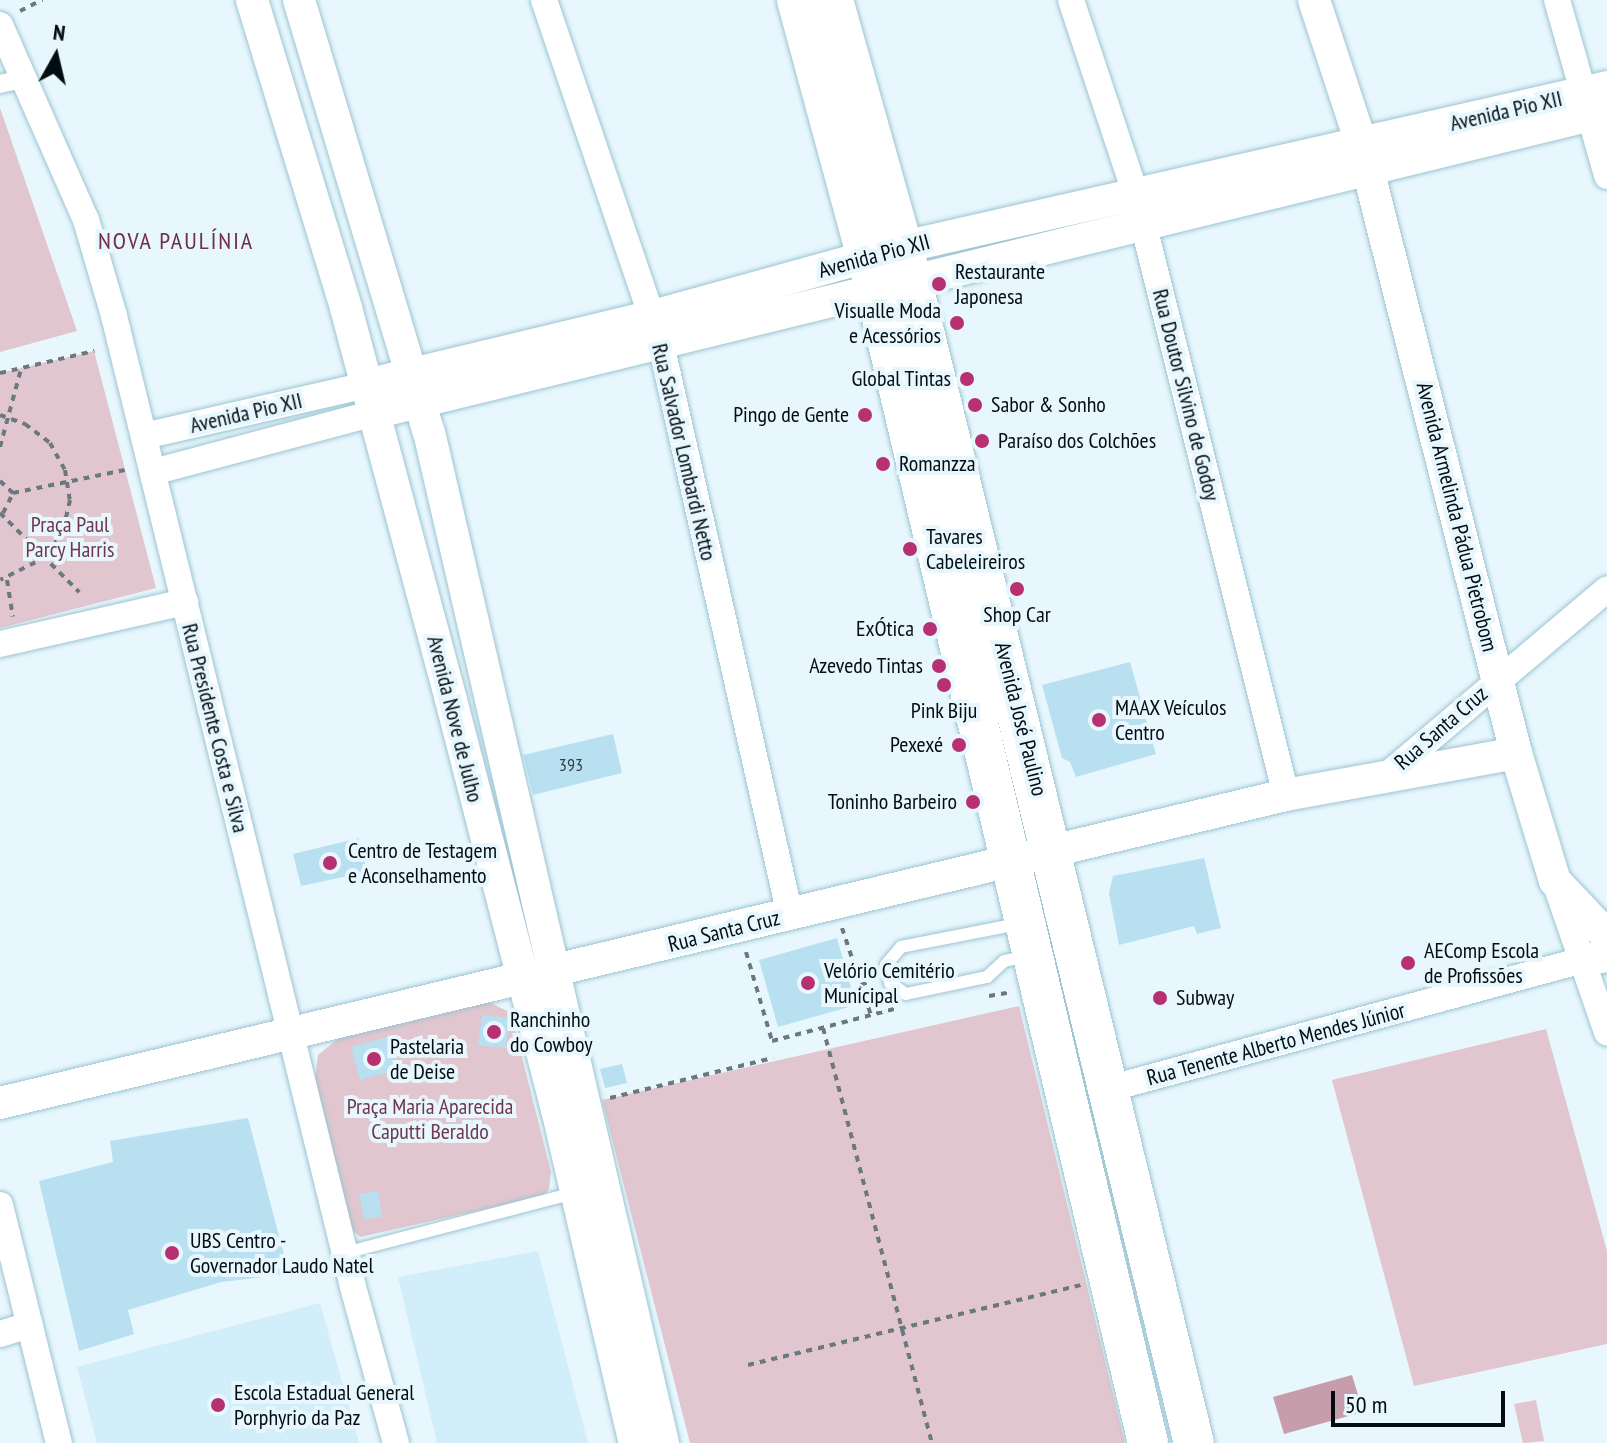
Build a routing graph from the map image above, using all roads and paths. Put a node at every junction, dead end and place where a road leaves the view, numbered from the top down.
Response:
1 (252, 0) edge
2 (299, 0) edge
3 (544, 0) edge
4 (797, 0) edge
5 (833, 0) edge
6 (1071, 0) edge
7 (1314, 0) edge
8 (1557, 0) edge
9 (0, 25) edge
10 (26, 78) junction
11 (0, 84) edge
12 (1598, 101) edge
13 (1364, 157) junction
14 (1607, 176) edge
15 (1139, 209) junction
16 (889, 267) junction
17 (655, 330) junction
18 (94, 351) dead end
19 (21, 369) dead end
20 (0, 373) edge
21 (417, 387) junction
22 (370, 399) junction
23 (0, 415) edge
24 (8, 417) junction
25 (144, 436) junction
26 (0, 447) edge
27 (125, 470) dead end
28 (153, 472) junction
29 (0, 481) edge
30 (68, 482) junction
31 (13, 493) junction
32 (2, 513) edge
33 (46, 557) junction
34 (7, 579) junction
35 (0, 580) edge
36 (1607, 589) edge
37 (79, 592) dead end
38 (185, 602) junction
39 (13, 617) dead end
40 (0, 644) edge
41 (1499, 677) junction
42 (1516, 753) junction
43 (1386, 776) junction
44 (1286, 795) junction
45 (1054, 850) junction
46 (1012, 861) junction
47 (1555, 881) junction
48 (790, 915) junction
49 (854, 919) dead end
50 (1607, 936) edge
51 (732, 949) dead end
52 (1027, 955) junction
53 (1595, 958) edge
54 (552, 972) junction
55 (872, 972) dead end
56 (521, 980) junction
57 (873, 981) junction
58 (861, 985) junction
59 (881, 989) dead end
60 (979, 996) dead end
61 (896, 1002) dead end
62 (871, 1015) junction
63 (823, 1028) junction
64 (1607, 1032) edge
65 (290, 1036) junction
66 (773, 1058) dead end
67 (1108, 1089) junction
68 (63, 1091) junction
69 (602, 1100) dead end
70 (0, 1103) edge
71 (0, 1122) edge
72 (576, 1192) junction
73 (0, 1205) edge
74 (345, 1253) junction
75 (1087, 1283) dead end
76 (30, 1325) junction
77 (902, 1328) junction
78 (0, 1334) edge
79 (748, 1365) dead end
80 (59, 1443) edge
81 (396, 1443) edge
82 (635, 1443) edge
83 (663, 1443) edge
84 (932, 1443) edge
85 (1148, 1443) edge
86 (1194, 1443) edge

1 - 22 street, Avenida Nove de Julho
2 - 21 street, Avenida Nove de Julho
3 - 17 street, Rua Salvador Lombardi Netto
4 - 16 main road, Avenida José Paulino
5 - 16 main road, Avenida José Paulino
6 - 15 street, Rua Doutor Silvino de Godoy
7 - 13 street, Avenida Armelinda Pádua Pietrobom
8 - 12 street
9 - 10 street, Rua Presidente Costa e Silva
10 - 11 street
10 - 25 street, Rua Presidente Costa e Silva
12 - 13 street, Avenida Pio XII
12 - 14 street
13 - 15 street, Avenida Pio XII
13 - 41 street, Avenida Armelinda Pádua Pietrobom
15 - 16 street, Avenida Pio XII
15 - 44 street, Rua Doutor Silvino de Godoy
16 - 17 street, Avenida Pio XII
16 - 45 main road, Avenida José Paulino
16 - 46 main road, Avenida José Paulino
17 - 21 street, Avenida Pio XII
17 - 48 street, Rua Salvador Lombardi Netto
18 - 20 path
19 - 24 path
21 - 22 street, Avenida Pio XII
21 - 54 street, Avenida Nove de Julho
22 - 25 street, Avenida Pio XII
22 - 28 street, Avenida Pio XII
22 - 56 street, Avenida Nove de Julho
23 - 24 path
24 - 26 path
24 - 30 path
25 - 28 street, Rua Presidente Costa e Silva
27 - 30 path
28 - 38 street, Rua Presidente Costa e Silva
29 - 31 path
30 - 31 path
30 - 33 path
31 - 32 path
32 - 33 path
33 - 34 path
33 - 37 path
34 - 35 path
34 - 39 path
36 - 41 street, Rua Santa Cruz
38 - 40 street
38 - 65 street, Rua Presidente Costa e Silva
41 - 42 street, Avenida Armelinda Pádua Pietrobom
41 - 43 street, Rua Santa Cruz
42 - 43 street, Rua Santa Cruz
42 - 47 street, Avenida Armelinda Pádua Pietrobom
43 - 44 street, Rua Santa Cruz
44 - 45 street, Rua Santa Cruz
45 - 46 street, Rua Santa Cruz
45 - 67 main road, Avenida José Paulino
46 - 48 street, Rua Santa Cruz
46 - 52 main road, Avenida José Paulino
47 - 50 street
47 - 53 street, Avenida Armelinda Pádua Pietrobom
48 - 54 street, Rua Santa Cruz
49 - 58 path
51 - 63 path
52 - 52 lane
52 - 60 path
52 - 85 main road, Avenida José Paulino
53 - 64 street, Avenida Armelinda Pádua Pietrobom
53 - 67 street, Rua Tenente Alberto Mendes Júnior
54 - 56 street, Rua Santa Cruz
54 - 83 street, Avenida Nove de Julho
55 - 57 path
56 - 65 street, Rua Santa Cruz
56 - 72 street, Avenida Nove de Julho
57 - 58 path
57 - 59 path
58 - 62 path
61 - 62 path
62 - 63 path
63 - 77 path
65 - 68 street, Rua Santa Cruz
65 - 74 street, Rua Presidente Costa e Silva
66 - 69 path
67 - 86 main road, Avenida José Paulino
68 - 70 street, Rua Santa Cruz
68 - 71 street, Rua Santa Cruz
72 - 74 lane
72 - 82 street, Avenida Nove de Julho
73 - 76 street
74 - 81 street, Rua Presidente Costa e Silva
75 - 77 path
76 - 78 street
76 - 80 street
77 - 79 path
77 - 84 path

